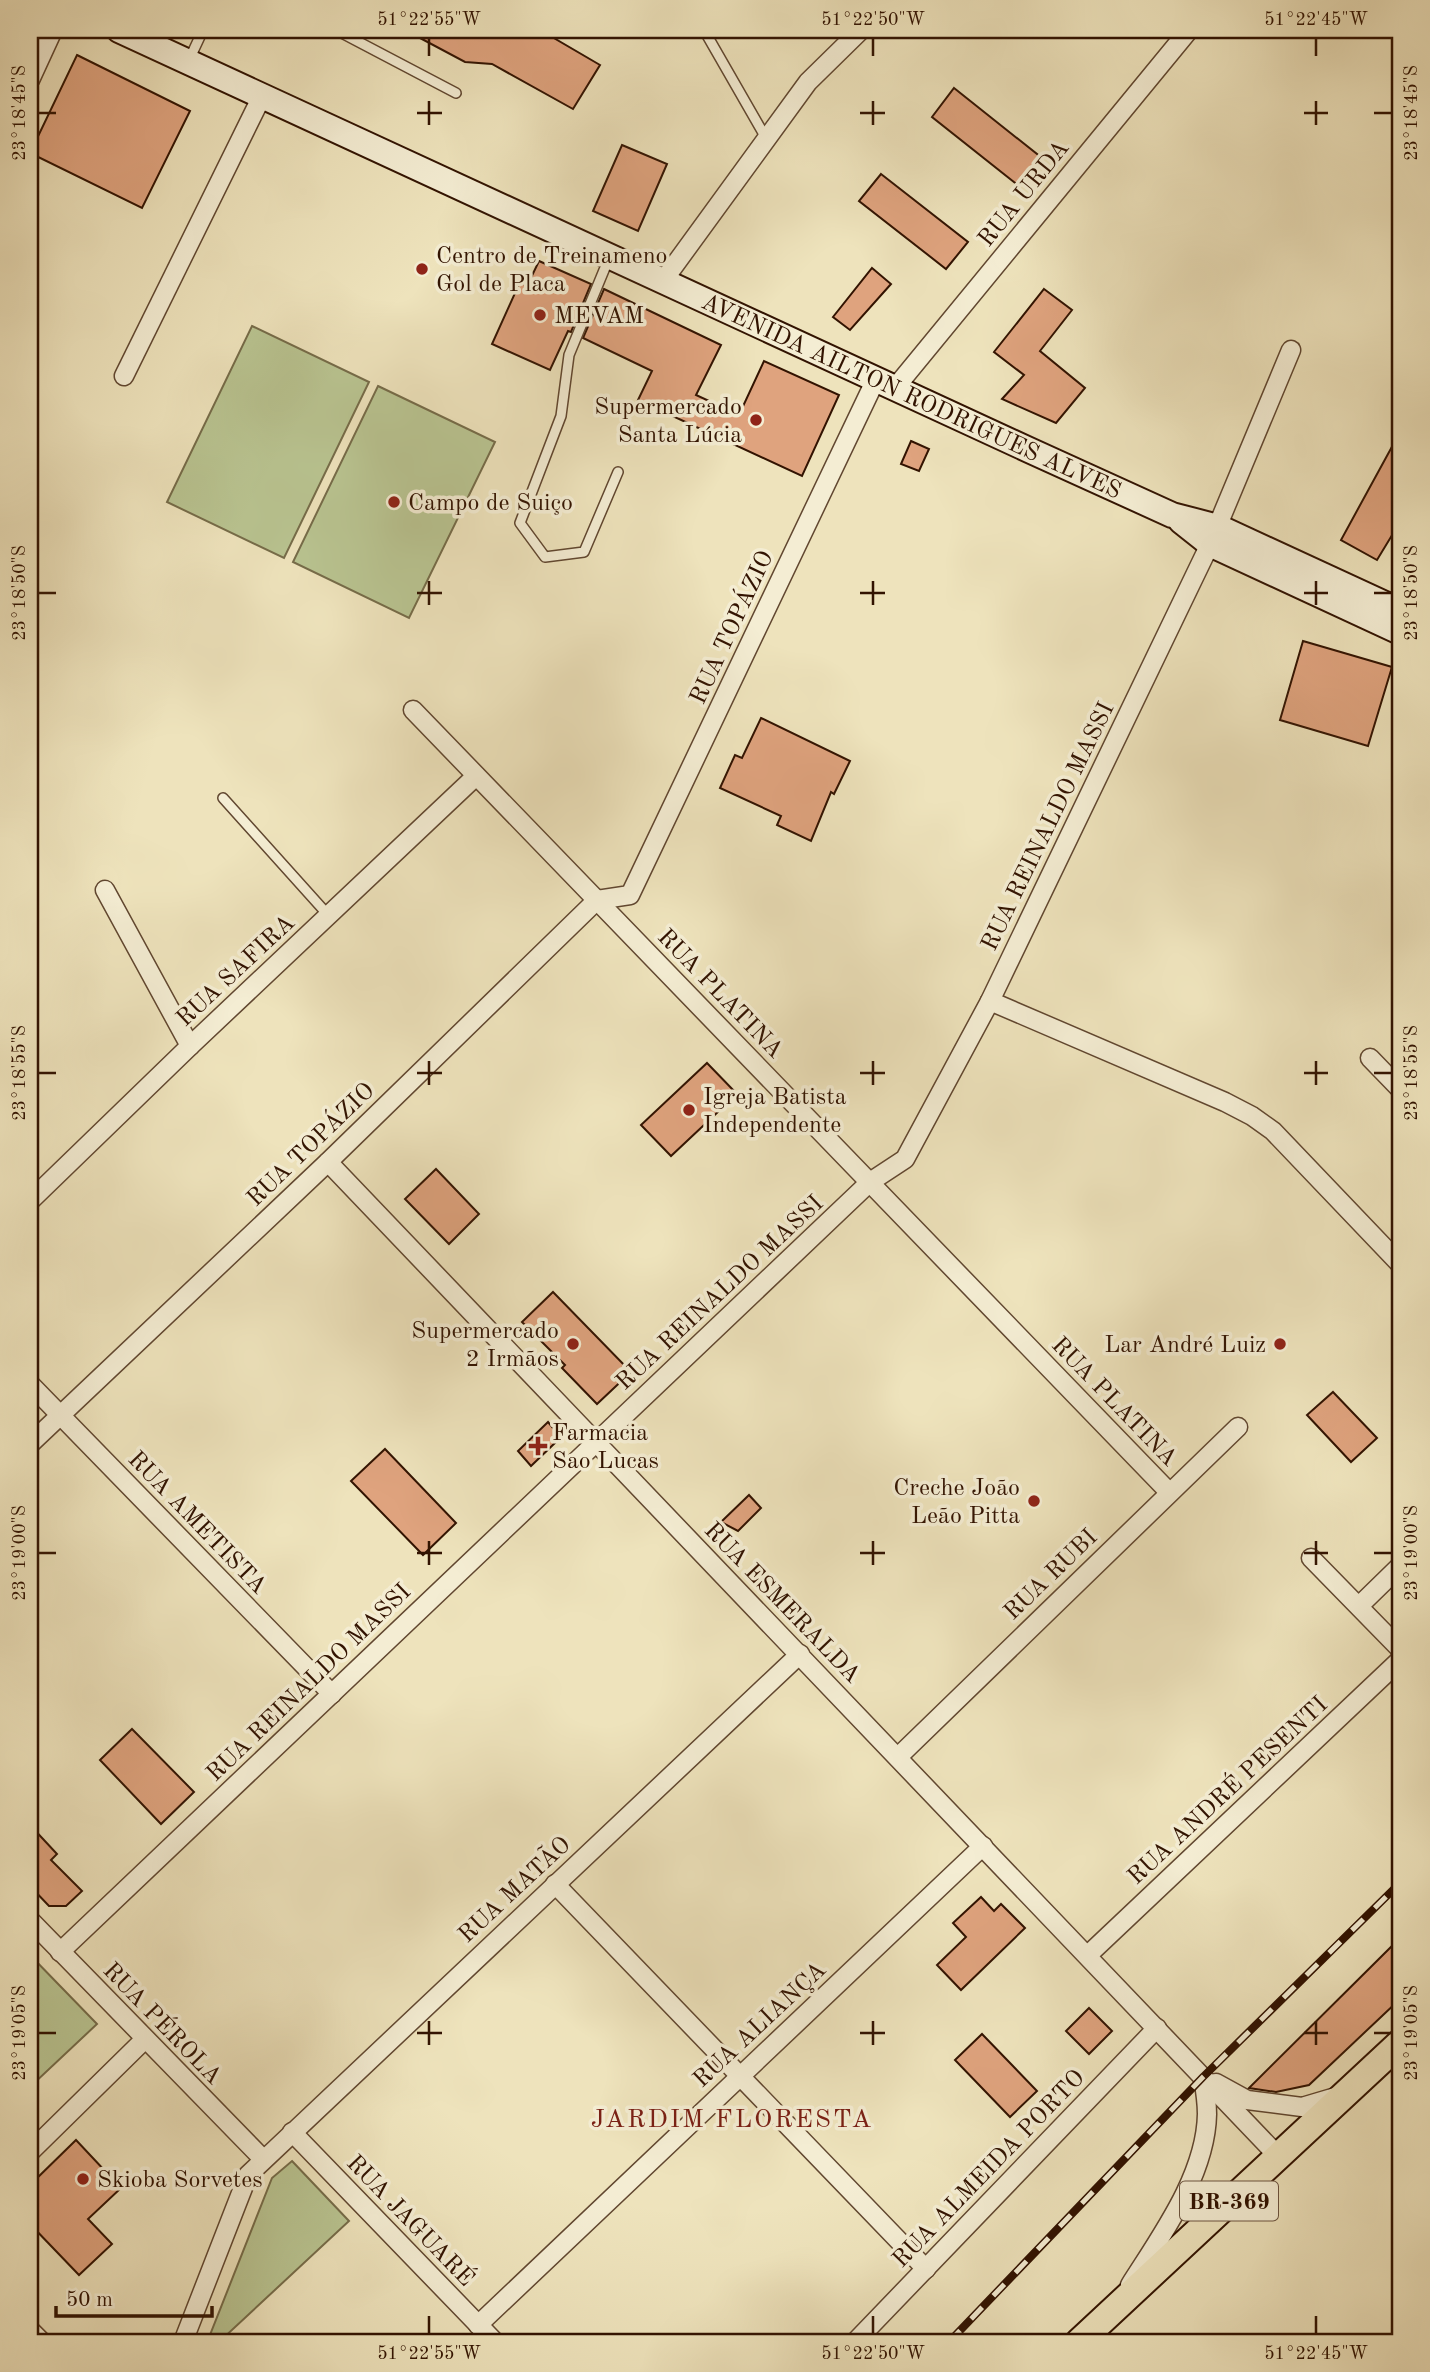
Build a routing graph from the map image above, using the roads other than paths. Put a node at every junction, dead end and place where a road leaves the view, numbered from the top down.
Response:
1 (54, 30) edge
2 (119, 30) edge
3 (203, 30) edge
4 (336, 30) edge
5 (704, 30) edge
6 (861, 30) edge
7 (1189, 30) edge
8 (188, 61) junction
9 (30, 80) edge
10 (456, 93) dead end
11 (262, 96) junction
12 (766, 138) junction
13 (610, 257) junction
14 (663, 281) junction
15 (1292, 350) dead end
16 (124, 376) dead end
17 (886, 384) junction
18 (618, 472) dead end
19 (1214, 535) junction
20 (1400, 611) edge
21 (1400, 632) edge
22 (413, 710) dead end
23 (476, 776) junction
24 (223, 798) dead end
25 (105, 890) dead end
26 (630, 895) junction
27 (597, 900) junction
28 (329, 915) junction
29 (618, 921) junction
30 (990, 1000) junction
31 (190, 1046) junction
32 (1370, 1058) dead end
33 (1400, 1089) edge
34 (328, 1161) junction
35 (870, 1182) junction
36 (30, 1201) edge
37 (1400, 1264) edge
38 (30, 1384) edge
39 (60, 1415) junction
40 (1238, 1427) dead end
41 (595, 1443) junction
42 (30, 1444) edge
43 (1169, 1492) junction
44 (1311, 1558) dead end
45 (1400, 1566) edge
46 (1359, 1606) junction
47 (1400, 1649) edge
48 (800, 1654) junction
49 (1400, 1660) edge
50 (332, 1694) junction
51 (898, 1757) junction
52 (983, 1846) junction
53 (555, 1884) junction
54 (30, 1920) edge
55 (60, 1952) junction
56 (1088, 1955) junction
57 (1157, 2028) junction
58 (144, 2040) junction
59 (1400, 2043) edge
60 (739, 2077) junction
61 (1203, 2077) junction
62 (1342, 2095) junction
63 (292, 2133) junction
64 (30, 2152) edge
65 (1278, 2156) junction
66 (263, 2160) junction
67 (926, 2269) junction
68 (1116, 2307) junction
69 (478, 2325) junction
70 (30, 2330) edge
71 (42, 2342) edge
72 (183, 2342) edge
73 (495, 2342) edge
74 (855, 2342) edge
75 (1079, 2342) edge

1 - 9 street
2 - 8 main road, AVENIDA AILTON RODRIGUES ALVES
3 - 8 lane
4 - 10 lane
5 - 12 lane
6 - 12 street
7 - 17 street, RUA URDA
8 - 11 main road, AVENIDA AILTON RODRIGUES ALVES
11 - 13 main road, AVENIDA AILTON RODRIGUES ALVES
11 - 16 street
12 - 14 street
13 - 14 main road, AVENIDA AILTON RODRIGUES ALVES
13 - 18 lane
14 - 17 main road, AVENIDA AILTON RODRIGUES ALVES
15 - 19 street, RUA REINALDO MASSI
17 - 19 main road, AVENIDA AILTON RODRIGUES ALVES
17 - 26 street, RUA TOPÁZIO
19 - 20 main road, AVENIDA AILTON RODRIGUES ALVES
19 - 21 main road, AVENIDA AILTON RODRIGUES ALVES
19 - 30 street, RUA REINALDO MASSI
22 - 23 street, RUA PLATINA
23 - 27 street, RUA PLATINA
23 - 28 street, RUA SAFIRA
24 - 28 lane
25 - 31 street
26 - 27 street
26 - 29 street, RUA TOPÁZIO
27 - 29 street, RUA PLATINA
27 - 34 street, RUA TOPÁZIO
28 - 31 street, RUA SAFIRA
29 - 35 street, RUA PLATINA
30 - 35 street, RUA REINALDO MASSI
30 - 37 street
31 - 36 street, RUA SAFIRA
32 - 33 street
34 - 39 street, RUA TOPÁZIO
34 - 41 street, RUA ESMERALDA
35 - 41 street, RUA REINALDO MASSI
35 - 43 street, RUA PLATINA
38 - 39 street, RUA AMETISTA
39 - 42 street, RUA TOPÁZIO
39 - 50 street, RUA AMETISTA
40 - 43 street, RUA RUBI
41 - 48 street, RUA ESMERALDA
41 - 50 street, RUA REINALDO MASSI
43 - 51 street, RUA RUBI
44 - 46 street
45 - 46 street
46 - 47 street
48 - 51 street, RUA ESMERALDA
48 - 53 street, RUA MATÃO
49 - 56 street, RUA ANDRÉ PESENTI
50 - 55 street, RUA REINALDO MASSI
51 - 52 street, RUA ESMERALDA
52 - 56 street, RUA ESMERALDA
52 - 60 street, RUA ALIANÇA
53 - 60 street
53 - 63 street, RUA MATÃO
54 - 55 street, RUA PÉROLA
55 - 58 street, RUA PÉROLA
56 - 57 street, RUA ESMERALDA
57 - 61 street, RUA ESMERALDA
57 - 67 street, RUA ALMEIDA PORTO
58 - 64 street
58 - 66 street, RUA PÉROLA
59 - 62 main road, BR-369
60 - 67 street
60 - 69 street, RUA ALIANÇA
61 - 62 street, RUA ESMERALDA
61 - 65 street, RUA ESMERALDA
61 - 68 street
62 - 65 main road, BR-369
63 - 66 street, RUA MATÃO
63 - 69 street, RUA JAGUARÉ
65 - 68 main road, BR-369
66 - 72 street, RUA MATÃO
67 - 74 street, RUA ALMEIDA PORTO
68 - 75 main road, BR-369
69 - 73 street, RUA JAGUARÉ
70 - 71 street

